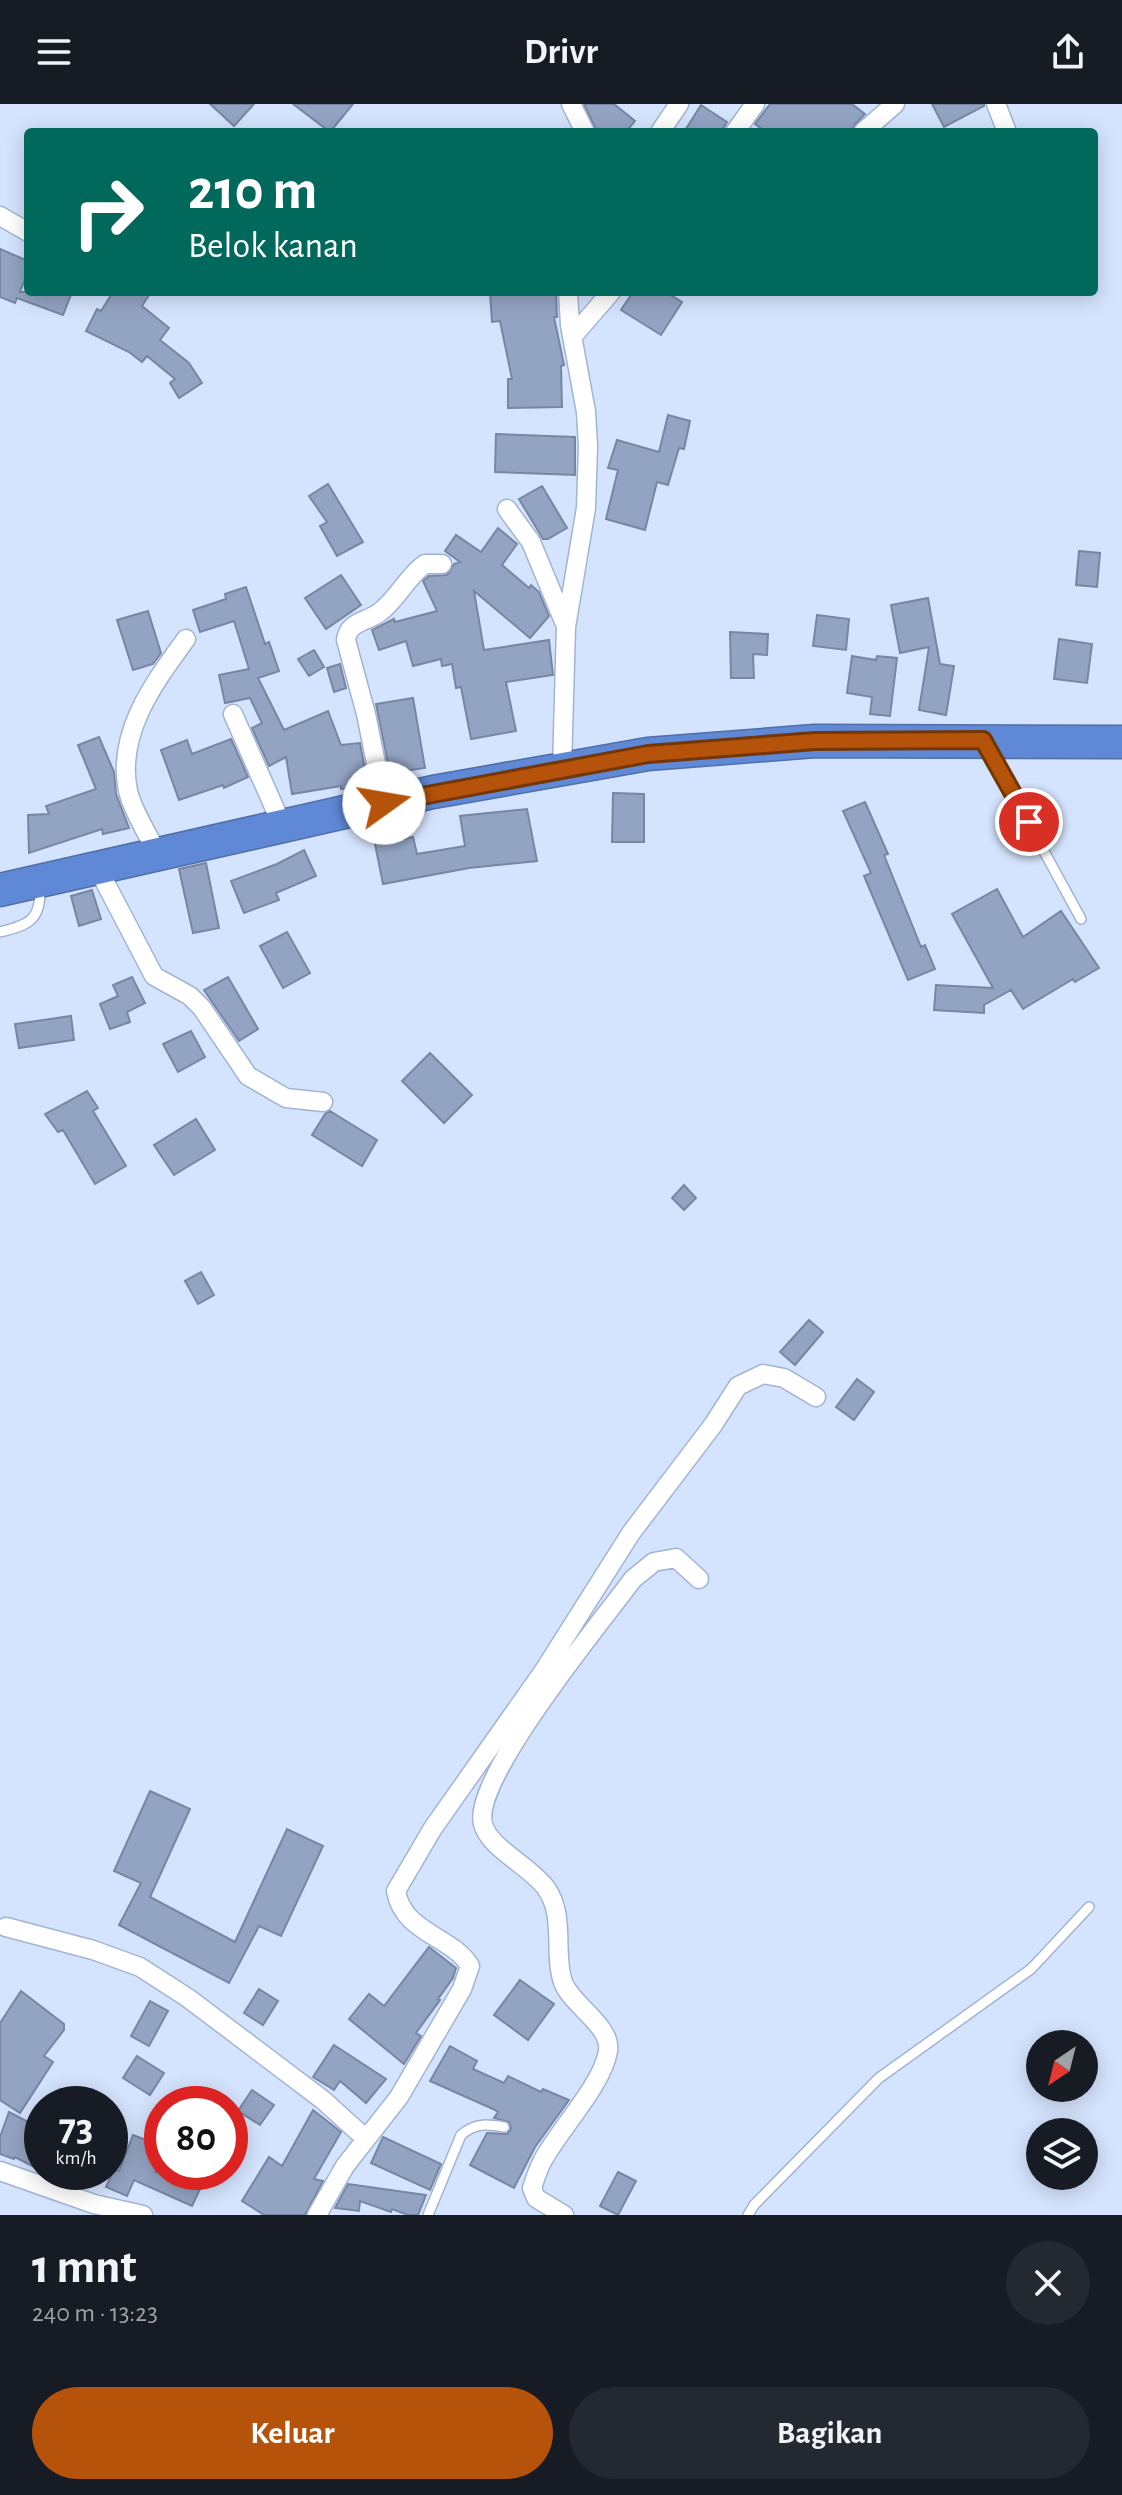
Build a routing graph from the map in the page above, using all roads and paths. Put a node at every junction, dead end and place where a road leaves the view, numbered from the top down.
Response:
1 (571, 104) edge
2 (679, 104) edge
3 (755, 104) edge
4 (895, 104) edge
5 (996, 104) edge
6 (583, 128) edge
7 (663, 128) edge
8 (740, 128) edge
9 (868, 128) edge
10 (1005, 128) edge
11 (0, 216) edge
12 (24, 230) edge
13 (568, 296) edge
14 (608, 296) edge
15 (573, 336) junction
16 (507, 509) dead end
17 (442, 564) dead end
18 (566, 627) junction
19 (186, 639) dead end
20 (233, 714) dead end
21 (983, 740) junction
22 (1122, 742) edge
23 (562, 768) junction
24 (384, 803) junction
25 (282, 825) junction
26 (157, 853) junction
27 (97, 867) junction
28 (40, 881) junction
29 (0, 890) edge
30 (1081, 919) dead end
31 (0, 932) edge
32 (323, 1102) dead end
33 (816, 1397) dead end
34 (699, 1579) dead end
35 (1089, 1907) dead end
36 (6, 1927) dead end
37 (504, 2127) dead end
38 (365, 2138) junction
39 (0, 2171) edge
40 (143, 2215) edge
41 (317, 2215) edge
42 (428, 2215) edge
43 (564, 2215) edge
44 (748, 2215) edge

1 - 6 street
2 - 7 street
3 - 8 street
4 - 9 street
5 - 10 street
11 - 12 street
13 - 15 street
14 - 15 street
15 - 18 street
16 - 18 street
17 - 24 street
18 - 23 street
19 - 26 street
20 - 25 street
21 - 22 highway
21 - 23 highway
21 - 30 lane
23 - 24 highway
24 - 25 highway
25 - 26 highway
26 - 27 highway
27 - 28 highway
27 - 32 street
28 - 29 highway
28 - 31 lane
33 - 38 street
34 - 43 street
35 - 44 lane
36 - 38 street
37 - 42 lane
38 - 41 street
39 - 40 street

